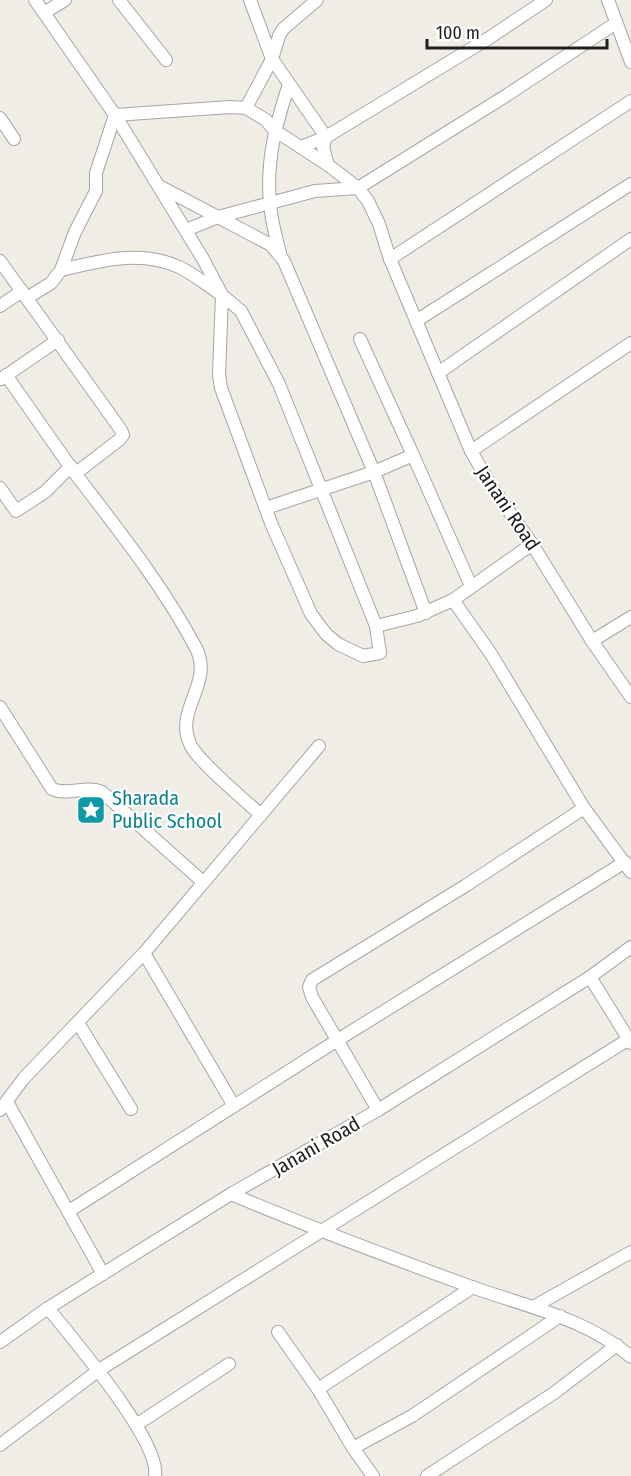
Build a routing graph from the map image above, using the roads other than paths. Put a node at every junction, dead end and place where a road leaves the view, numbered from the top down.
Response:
1 (35, 0) edge
2 (65, 0) edge
3 (119, 0) edge
4 (250, 0) edge
5 (317, 0) edge
6 (546, 0) edge
7 (608, 0) edge
8 (44, 14) junction
9 (616, 23) junction
10 (272, 59) junction
11 (166, 60) dead end
12 (631, 62) edge
13 (289, 84) junction
14 (631, 101) edge
15 (246, 108) junction
16 (115, 115) junction
17 (0, 118) edge
18 (274, 130) junction
19 (326, 136) junction
20 (14, 139) dead end
21 (301, 147) junction
22 (328, 165) junction
23 (631, 184) edge
24 (158, 186) junction
25 (358, 188) junction
26 (270, 204) junction
27 (218, 217) junction
28 (186, 230) junction
29 (631, 238) edge
30 (280, 255) junction
31 (390, 260) junction
32 (0, 261) edge
33 (60, 270) junction
34 (25, 294) junction
35 (222, 295) junction
36 (0, 306) edge
37 (416, 321) junction
38 (360, 339) dead end
39 (58, 340) junction
40 (631, 343) edge
41 (438, 373) junction
42 (3, 377) edge
43 (471, 451) junction
44 (413, 454) junction
45 (73, 470) junction
46 (374, 472) junction
47 (0, 488) edge
48 (321, 489) junction
49 (266, 508) junction
50 (532, 544) junction
51 (471, 586) junction
52 (453, 600) junction
53 (426, 613) junction
54 (631, 617) edge
55 (375, 626) junction
56 (592, 641) junction
57 (631, 697) edge
58 (0, 706) edge
59 (318, 746) dead end
60 (584, 808) junction
61 (261, 815) junction
62 (628, 867) edge
63 (203, 882) junction
64 (631, 947) edge
65 (144, 953) junction
66 (590, 977) junction
67 (78, 1023) junction
68 (336, 1041) junction
69 (630, 1041) edge
70 (4, 1106) edge
71 (234, 1106) junction
72 (131, 1108) dead end
73 (378, 1110) junction
74 (231, 1194) junction
75 (69, 1211) junction
76 (321, 1232) junction
77 (631, 1252) edge
78 (103, 1274) junction
79 (473, 1287) junction
80 (533, 1307) junction
81 (48, 1308) junction
82 (560, 1316) junction
83 (278, 1332) dead end
84 (0, 1342) edge
85 (617, 1345) junction
86 (631, 1357) edge
87 (229, 1364) dead end
88 (99, 1370) junction
89 (318, 1389) junction
90 (136, 1425) junction
91 (0, 1445) edge
92 (352, 1448) junction
93 (155, 1476) edge
94 (373, 1476) edge
95 (427, 1476) edge

1 - 8 street
2 - 8 street
3 - 11 street
4 - 10 street
5 - 10 street
6 - 19 street
7 - 9 street
8 - 16 street
9 - 12 street
9 - 25 street
10 - 13 street
10 - 15 street
13 - 18 street
13 - 19 street
14 - 31 street
15 - 16 street
15 - 18 street
16 - 24 street
16 - 33 street
17 - 20 street
18 - 21 street
18 - 26 street
19 - 21 street
19 - 22 street
21 - 22 street
22 - 25 street
23 - 37 street
24 - 27 street
24 - 28 street
25 - 26 street
25 - 31 street
26 - 27 street
26 - 30 street
27 - 28 street
27 - 30 street
28 - 35 street
29 - 41 street
30 - 46 street
31 - 37 street
32 - 34 street
33 - 34 street
33 - 35 street
34 - 36 street
34 - 39 street
35 - 48 street
35 - 49 street
37 - 41 street
38 - 44 street
39 - 42 street
39 - 45 street
40 - 43 street, Janani Road
41 - 43 street
42 - 45 street
43 - 50 street, Janani Road
44 - 46 street
44 - 51 street
45 - 47 street
45 - 61 street
46 - 48 street
46 - 53 street
48 - 49 street
48 - 55 street
49 - 55 street
50 - 51 street
50 - 56 street, Janani Road
51 - 52 street
52 - 53 street
52 - 60 street
53 - 55 street
54 - 56 street
56 - 57 street, Janani Road
58 - 63 street
59 - 61 street
60 - 62 street
60 - 68 street
61 - 63 street
62 - 68 street
63 - 65 street
64 - 66 street, Janani Road
65 - 67 street
65 - 71 street
66 - 69 street
66 - 73 street, Janani Road
67 - 70 street
67 - 72 street
68 - 71 street
68 - 73 street
69 - 76 street
70 - 75 street
71 - 75 street
73 - 74 street, Janani Road
74 - 76 street
74 - 78 street, Janani Road
75 - 78 street
76 - 79 street
76 - 88 street
77 - 80 street
78 - 81 street, Janani Road
79 - 80 street
79 - 89 street
80 - 82 street
81 - 84 street, Janani Road
81 - 88 street
82 - 85 street
82 - 92 street
83 - 89 street
85 - 86 street
85 - 95 street
87 - 90 street
88 - 90 street
88 - 91 street
89 - 92 street
90 - 93 street
92 - 94 street

